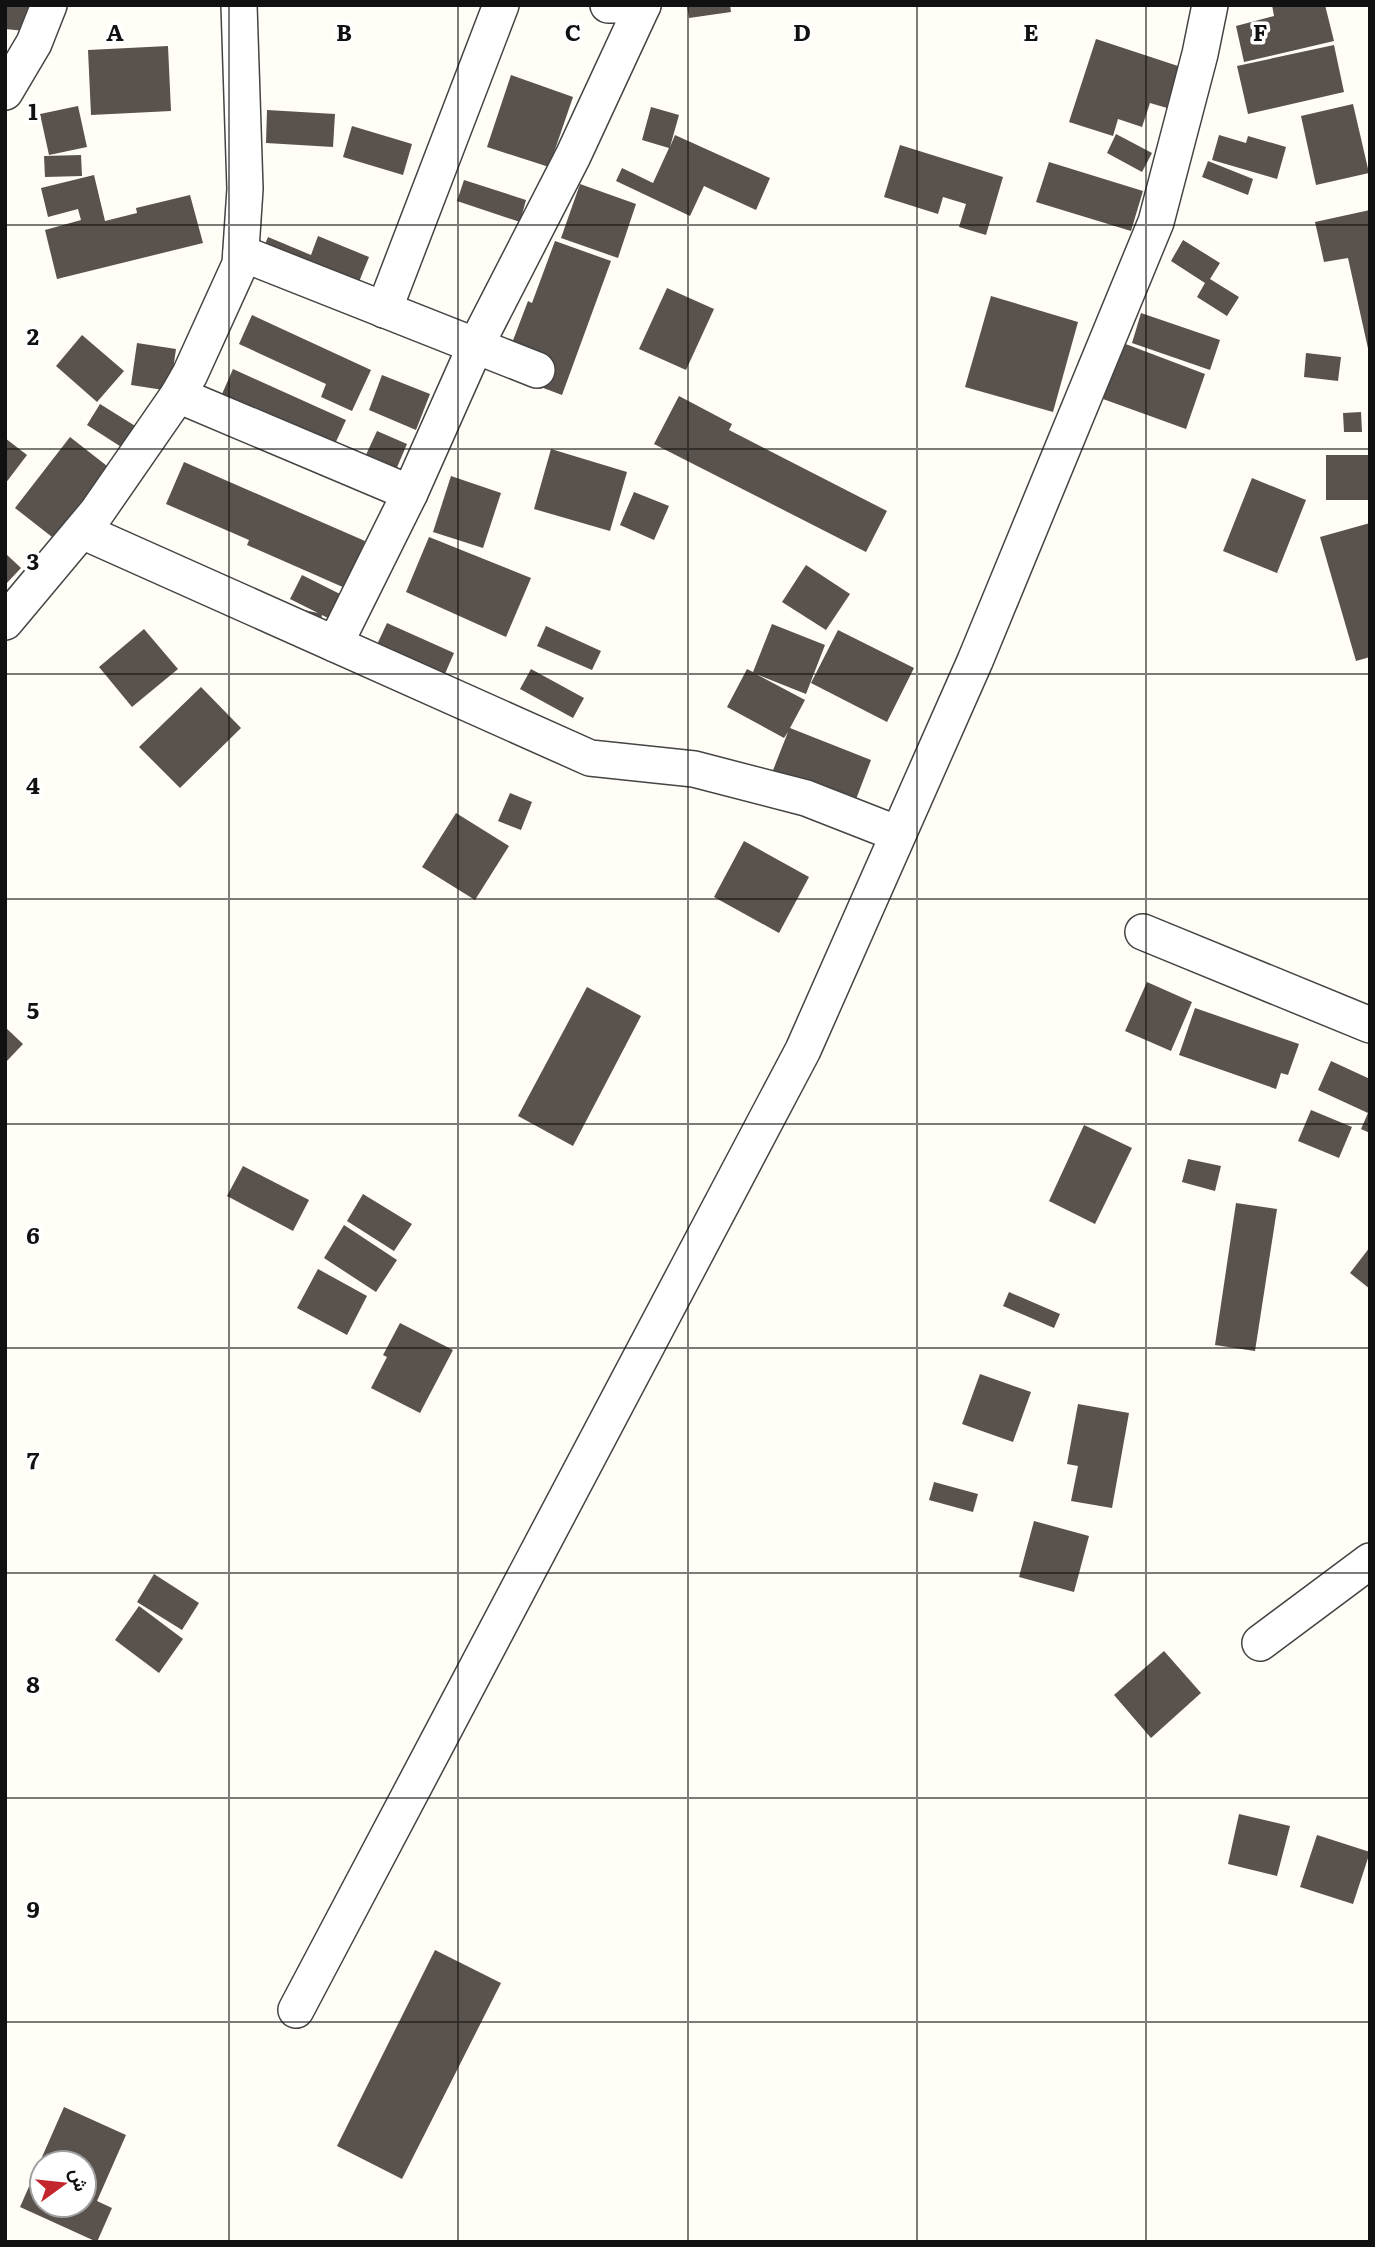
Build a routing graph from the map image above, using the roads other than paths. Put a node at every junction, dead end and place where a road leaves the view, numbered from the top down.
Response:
1 (49, 5) edge
2 (239, 5) edge
3 (501, 5) edge
4 (608, 5) edge
5 (643, 5) edge
6 (1210, 5) edge
7 (5, 92) edge
8 (241, 253) junction
9 (384, 310) junction
10 (475, 347) junction
11 (537, 370) dead end
12 (178, 395) junction
13 (410, 493) junction
14 (82, 531) junction
15 (5, 622) edge
16 (335, 644) junction
17 (898, 834) junction
18 (1143, 932) dead end
19 (1370, 1026) edge
20 (1370, 1560) edge
21 (1260, 1643) dead end
22 (296, 2010) dead end

1 - 7 street
2 - 8 street
3 - 9 street
4 - 5 street
5 - 10 street
6 - 17 street
8 - 9 street
8 - 12 street
9 - 10 street
10 - 11 street
10 - 13 street
12 - 13 street
12 - 14 street
13 - 16 street
14 - 15 street
14 - 16 street
16 - 17 street
17 - 22 street
18 - 19 street
20 - 21 street

